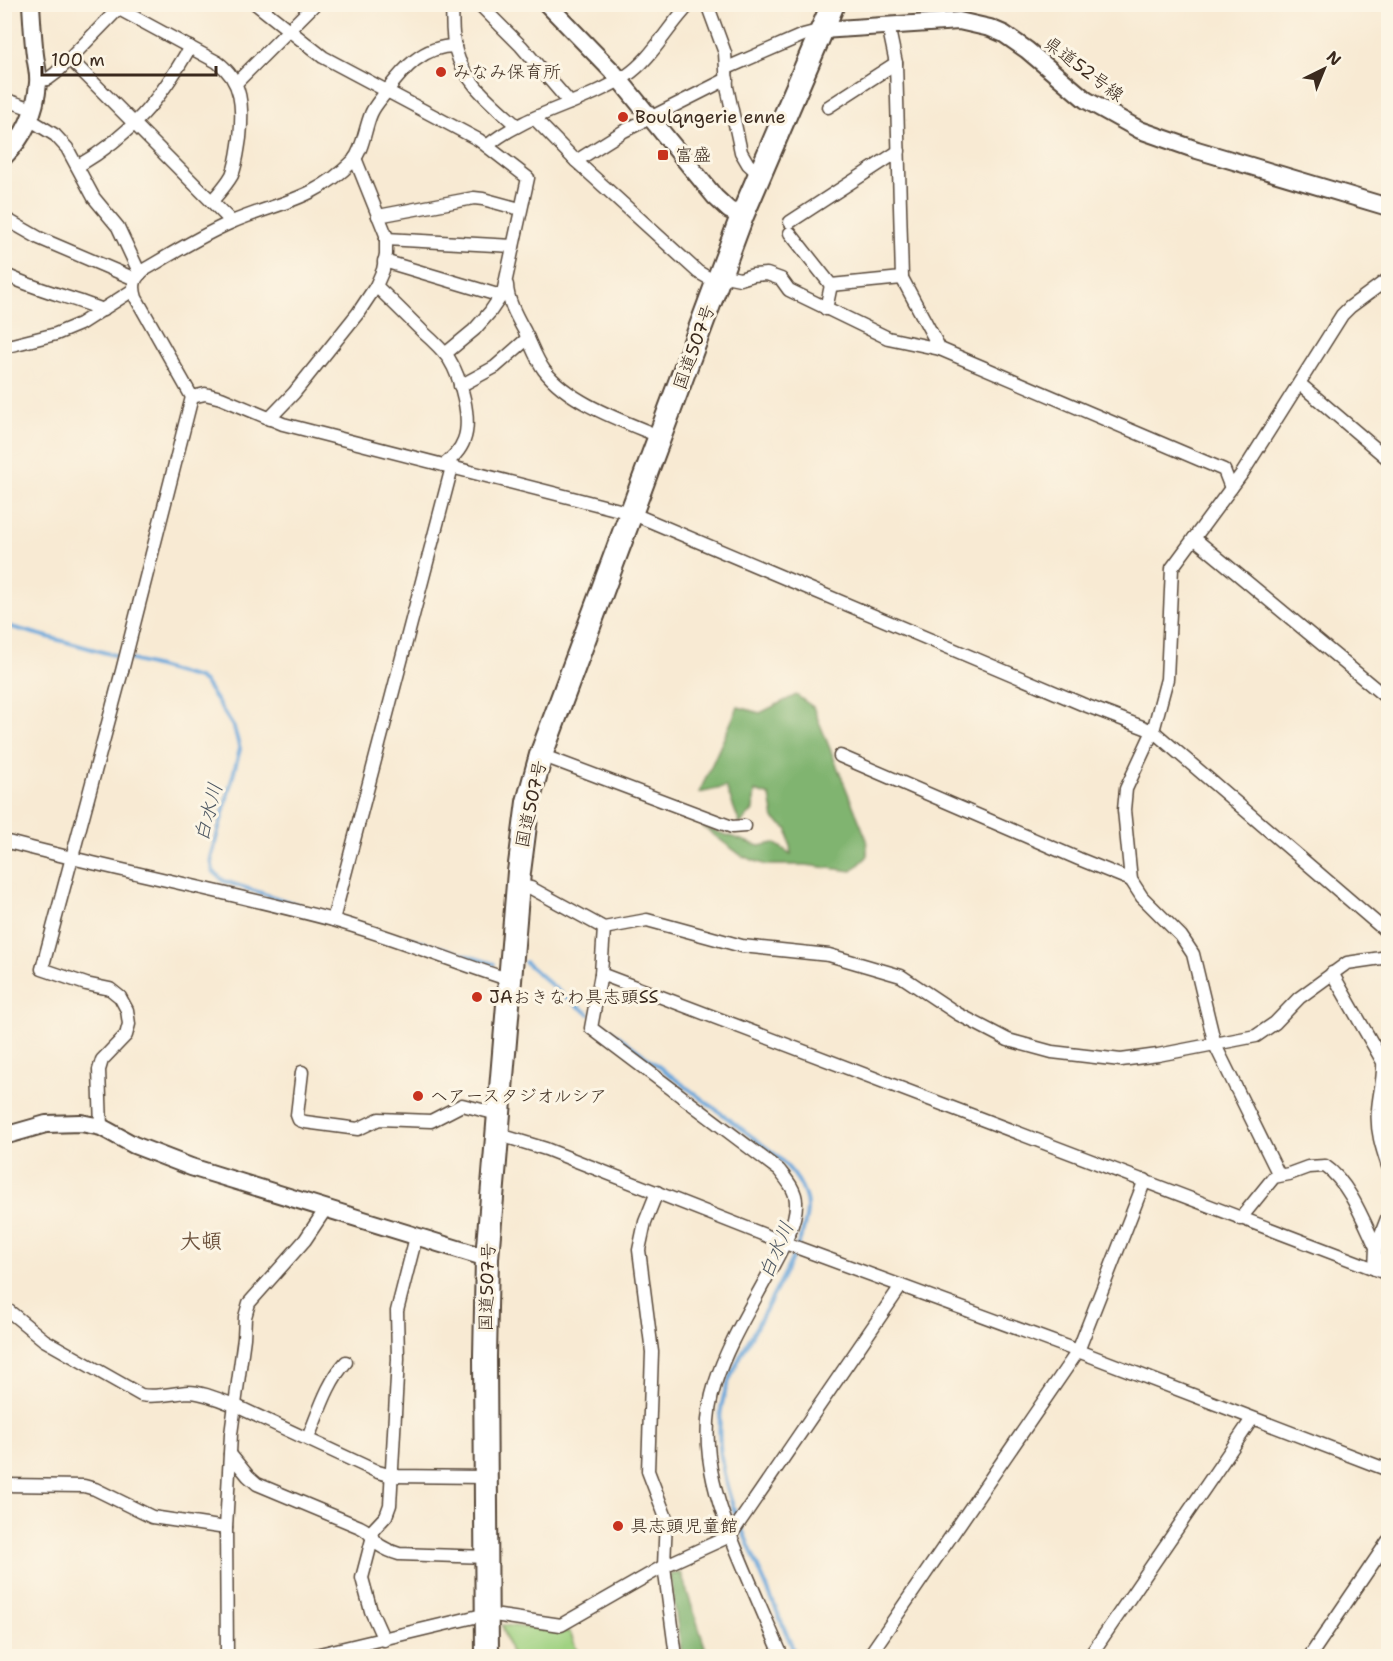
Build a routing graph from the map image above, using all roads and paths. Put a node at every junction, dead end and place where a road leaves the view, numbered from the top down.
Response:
1 (31, 4) edge
2 (256, 4) edge
3 (315, 4) edge
4 (452, 4) edge
5 (479, 4) edge
6 (548, 4) edge
7 (690, 4) edge
8 (707, 4) edge
9 (833, 4) edge
10 (121, 7) edge
11 (888, 25) junction
12 (822, 30) junction
13 (290, 32) junction
14 (455, 46) junction
15 (190, 47) junction
16 (70, 59) junction
17 (896, 63) junction
18 (727, 74) junction
19 (39, 80) junction
20 (619, 80) junction
21 (236, 83) junction
22 (387, 90) junction
23 (4, 99) edge
24 (570, 103) junction
25 (828, 107) dead end
26 (31, 114) junction
27 (535, 118) junction
28 (650, 118) junction
29 (135, 124) junction
30 (517, 126) junction
31 (487, 146) junction
32 (900, 150) junction
33 (4, 157) edge
34 (355, 158) junction
35 (576, 161) junction
36 (78, 165) junction
37 (759, 175) junction
38 (212, 201) junction
39 (1389, 207) edge
40 (520, 209) junction
41 (378, 216) junction
42 (742, 216) junction
43 (4, 218) edge
44 (232, 222) junction
45 (386, 239) junction
46 (513, 246) junction
47 (384, 261) junction
48 (4, 274) edge
49 (507, 274) junction
50 (902, 278) junction
51 (719, 279) junction
52 (1389, 279) edge
53 (136, 281) junction
54 (831, 285) junction
55 (376, 286) junction
56 (501, 296) junction
57 (825, 309) junction
58 (104, 310) junction
59 (528, 338) junction
60 (4, 347) edge
61 (940, 349) junction
62 (445, 354) junction
63 (1300, 384) junction
64 (460, 386) junction
65 (192, 397) junction
66 (269, 419) junction
67 (660, 437) junction
68 (1389, 459) edge
69 (448, 466) junction
70 (1231, 488) junction
71 (631, 513) junction
72 (1194, 538) junction
73 (1389, 699) edge
74 (1152, 731) junction
75 (541, 755) junction
76 (840, 756) dead end
77 (745, 826) dead end
78 (4, 840) edge
79 (72, 859) junction
80 (1131, 880) junction
81 (518, 885) junction
82 (333, 920) junction
83 (604, 928) junction
84 (1389, 933) edge
85 (1389, 957) edge
86 (1332, 973) junction
87 (601, 974) junction
88 (510, 980) junction
89 (1215, 1045) junction
90 (302, 1072) dead end
91 (498, 1124) junction
92 (101, 1126) junction
93 (4, 1136) edge
94 (1389, 1166) edge
95 (1279, 1175) junction
96 (1145, 1180) junction
97 (657, 1192) junction
98 (325, 1210) junction
99 (1389, 1216) edge
100 (1240, 1219) junction
101 (416, 1238) junction
102 (785, 1243) junction
103 (1376, 1247) junction
104 (487, 1258) junction
105 (1375, 1269) junction
106 (1389, 1274) edge
107 (901, 1287) junction
108 (4, 1307) edge
109 (1077, 1351) junction
110 (346, 1362) dead end
111 (234, 1405) junction
112 (1252, 1419) junction
113 (308, 1438) junction
114 (230, 1454) junction
115 (1389, 1470) edge
116 (392, 1476) junction
117 (486, 1477) junction
118 (4, 1485) edge
119 (226, 1528) junction
120 (372, 1534) junction
121 (730, 1536) junction
122 (1389, 1541) edge
123 (488, 1557) junction
124 (664, 1566) junction
125 (486, 1614) junction
126 (384, 1640) junction
127 (227, 1656) edge
128 (311, 1656) edge
129 (487, 1656) edge
130 (676, 1656) edge
131 (782, 1656) edge
132 (869, 1656) edge
133 (1090, 1656) edge
134 (1310, 1656) edge

1 - 19 main road
2 - 13 street
3 - 13 street
4 - 14 street
5 - 24 street
6 - 20 main road
7 - 20 street
8 - 18 street
9 - 12 highway, 国道507号
10 - 15 street
10 - 16 street
11 - 12 main road, 県道52号線
11 - 17 street
11 - 39 main road, 県道52号線
12 - 18 street
12 - 37 highway, 国道507号
13 - 21 street
13 - 22 street
14 - 22 street
14 - 30 street
15 - 21 street
15 - 29 street
16 - 19 street
16 - 29 street
17 - 25 street
17 - 32 street
18 - 28 street
18 - 37 street
19 - 26 main road
20 - 24 street
20 - 28 main road
21 - 38 street
22 - 31 street
22 - 34 street
23 - 26 street
24 - 27 street
26 - 33 main road
26 - 36 street
27 - 30 street
27 - 35 street
28 - 35 street
28 - 42 main road
29 - 36 street
29 - 38 street
30 - 31 street
31 - 40 street
32 - 50 street
32 - 54 street
34 - 41 street
34 - 44 street
35 - 51 street
36 - 53 street
37 - 42 highway, 国道507号
38 - 44 street
40 - 41 street
40 - 46 street
41 - 45 street
42 - 51 highway, 国道507号
43 - 53 street
44 - 53 street
45 - 46 street
45 - 47 street
46 - 49 street
47 - 55 street
47 - 56 street
48 - 58 street
49 - 56 street
49 - 59 street
50 - 54 street
50 - 61 street
51 - 57 street
51 - 67 highway, 国道507号
52 - 63 street
53 - 58 street
53 - 65 street
54 - 57 street
55 - 62 street
55 - 66 street
56 - 62 street
57 - 61 street
58 - 60 street
59 - 64 street
59 - 67 street
61 - 70 street
62 - 64 street
63 - 68 street
63 - 70 street
64 - 69 street
65 - 66 street
65 - 79 street
66 - 69 street
67 - 71 highway, 国道507号
69 - 71 street
69 - 82 street
70 - 72 street
71 - 74 street
71 - 75 highway, 国道507号
72 - 73 street
72 - 74 street
74 - 80 street
74 - 84 street
75 - 77 street
75 - 81 highway, 国道507号
76 - 80 street
78 - 79 street
79 - 82 street
79 - 92 street
80 - 89 street
81 - 83 street
81 - 88 highway, 国道507号
82 - 88 street
83 - 87 street
83 - 89 street
85 - 86 street
86 - 89 street
86 - 94 street
87 - 96 street
87 - 102 street
88 - 91 highway, 国道507号
89 - 95 street
90 - 91 street
91 - 97 street
91 - 104 highway, 国道507号
92 - 93 main road
92 - 98 main road
95 - 100 street
95 - 103 street
96 - 100 street
96 - 109 street
97 - 102 street
97 - 124 street
98 - 101 main road
98 - 111 street
99 - 103 street
100 - 105 street
101 - 104 main road
101 - 116 street
102 - 107 street
102 - 121 street
103 - 105 street
104 - 117 highway, 国道507号
105 - 106 street
107 - 109 street
107 - 121 street
108 - 111 street
109 - 112 street
109 - 132 street
110 - 113 street
111 - 113 street
111 - 114 street
112 - 115 street
112 - 133 street
113 - 116 street
114 - 119 street
114 - 120 street
116 - 117 street
116 - 120 street
117 - 123 highway, 国道507号
118 - 119 street
119 - 127 street
120 - 123 street
120 - 126 street
121 - 124 street
121 - 131 street
122 - 134 street
123 - 125 highway, 国道507号
124 - 125 street
124 - 130 street
125 - 126 street
125 - 129 highway, 国道507号
126 - 128 street

